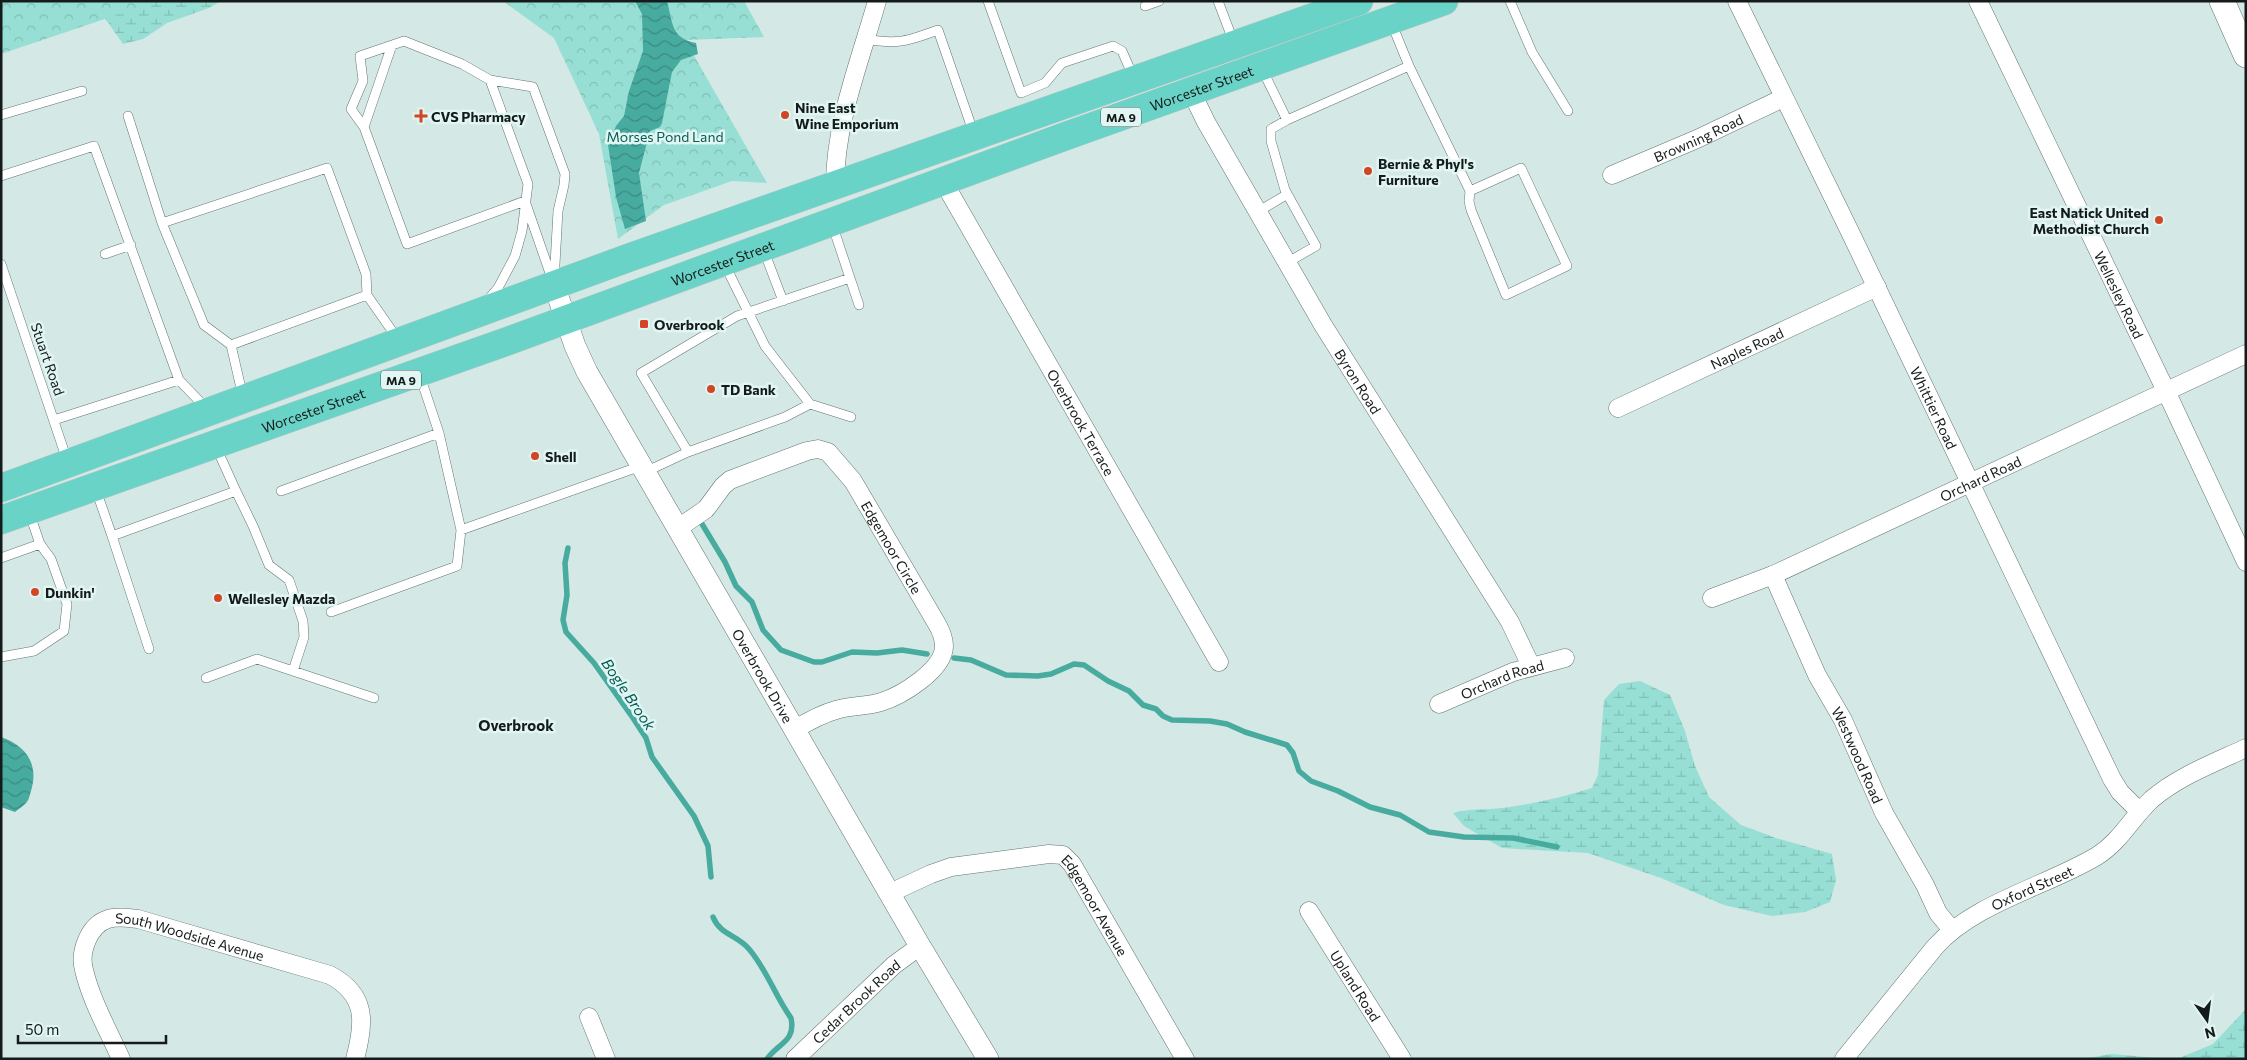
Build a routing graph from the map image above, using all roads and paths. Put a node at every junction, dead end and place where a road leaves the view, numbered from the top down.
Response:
1 (877, 1) edge
2 (988, 1) edge
3 (1159, 1) edge
4 (1218, 1) edge
5 (1444, 1) edge
6 (1510, 1) edge
7 (1737, 1) edge
8 (1978, 1) edge
9 (2222, 1) edge
10 (1351, 3) edge
11 (1145, 6) dead end
12 (1391, 20) junction
13 (866, 40) junction
14 (392, 45) junction
15 (1235, 46) junction
16 (2246, 54) edge
17 (1261, 66) junction
18 (1409, 66) junction
19 (490, 80) junction
20 (1135, 81) junction
21 (82, 90) dead end
22 (1191, 91) junction
23 (1783, 98) junction
24 (1026, 105) junction
25 (1568, 111) dead end
26 (1, 115) edge
27 (128, 116) dead end
28 (1287, 120) junction
29 (364, 126) junction
30 (975, 137) junction
31 (1612, 175) dead end
32 (1, 176) edge
33 (943, 181) junction
34 (835, 185) junction
35 (1470, 191) junction
36 (1286, 195) junction
37 (525, 201) junction
38 (1259, 211) junction
39 (162, 223) junction
40 (831, 223) junction
41 (131, 245) junction
42 (763, 248) junction
43 (105, 254) dead end
44 (724, 262) junction
45 (1288, 262) junction
46 (1, 264) edge
47 (850, 278) junction
48 (554, 285) junction
49 (1877, 287) junction
50 (367, 295) junction
51 (783, 301) junction
52 (859, 305) dead end
53 (747, 312) junction
54 (468, 317) junction
55 (566, 320) junction
56 (399, 341) junction
57 (231, 345) junction
58 (2246, 354) edge
59 (419, 373) junction
60 (178, 380) junction
61 (2166, 391) junction
62 (244, 398) junction
63 (810, 404) junction
64 (1618, 408) dead end
65 (209, 411) junction
66 (851, 417) dead end
67 (54, 420) junction
68 (440, 433) junction
69 (215, 446) junction
70 (688, 452) junction
71 (68, 463) junction
72 (643, 469) junction
73 (1969, 483) junction
74 (95, 487) junction
75 (1, 488) edge
76 (236, 491) junction
77 (281, 491) dead end
78 (28, 510) junction
79 (1, 520) edge
80 (677, 529) junction
81 (461, 530) junction
82 (112, 536) junction
83 (40, 544) junction
84 (1, 558) edge
85 (2246, 562) edge
86 (1773, 575) junction
87 (1712, 598) dead end
88 (331, 612) dead end
89 (149, 649) dead end
90 (1, 657) edge
91 (1565, 658) dead end
92 (1219, 662) dead end
93 (1531, 666) junction
94 (294, 671) junction
95 (206, 678) dead end
96 (374, 698) dead end
97 (1440, 704) dead end
98 (794, 730) junction
99 (2246, 748) edge
100 (2139, 811) junction
101 (890, 893) junction
102 (1309, 911) dead end
103 (1952, 930) junction
104 (920, 946) junction
105 (589, 1018) dead end
106 (121, 1059) edge
107 (355, 1059) edge
108 (606, 1059) edge
109 (795, 1059) edge
110 (988, 1059) edge
111 (1185, 1059) edge
112 (1402, 1059) edge
113 (1844, 1059) edge

1 - 13 street
2 - 24 lane
3 - 11 lane
4 - 15 lane
5 - 12 highway, Worcester Street / MA 9
6 - 25 lane
7 - 23 street, Whittier Road
8 - 61 street, Wellesley Road
9 - 16 main road
10 - 15 highway, Worcester Street / MA 9
12 - 17 highway, Worcester Street / MA 9
12 - 18 lane
13 - 30 lane
13 - 34 street
14 - 19 lane
14 - 29 lane
14 - 29 lane
15 - 20 highway, Worcester Street / MA 9
17 - 22 highway, Worcester Street / MA 9
17 - 28 lane
18 - 28 lane
18 - 35 lane
19 - 37 lane
19 - 48 lane
20 - 24 highway, Worcester Street / MA 9
20 - 24 lane
21 - 26 lane
22 - 33 highway, Worcester Street / MA 9
22 - 38 street, Byron Road
23 - 31 street, Browning Road
23 - 49 street, Whittier Road
24 - 30 highway, Worcester Street / MA 9
27 - 39 lane
28 - 36 lane
29 - 37 lane
30 - 34 highway, Worcester Street / MA 9
32 - 41 lane
33 - 40 highway, Worcester Street / MA 9
33 - 92 street, Overbrook Terrace
34 - 48 highway, Worcester Street / MA 9
35 - 35 lane
36 - 38 lane
36 - 45 lane
37 - 48 lane
37 - 54 lane
38 - 45 street, Byron Road
39 - 50 lane
39 - 57 lane
40 - 42 highway, Worcester Street / MA 9
40 - 47 lane
41 - 43 lane
41 - 60 lane
42 - 44 highway, Worcester Street / MA 9
42 - 51 lane
44 - 53 lane
44 - 55 highway, Worcester Street / MA 9
45 - 93 street, Byron Road
46 - 67 lane, Stuart Road
47 - 51 lane
47 - 52 lane
48 - 54 highway, Worcester Street / MA 9
48 - 55 street, Overbrook Drive
49 - 64 street, Naples Road
49 - 73 street, Whittier Road
50 - 56 lane
50 - 57 lane
51 - 53 lane
53 - 63 lane
53 - 70 lane
54 - 56 highway, Worcester Street / MA 9
55 - 59 highway, Worcester Street / MA 9
55 - 72 street, Overbrook Drive
56 - 62 highway, Worcester Street / MA 9
57 - 62 lane
58 - 61 street, Orchard Road
59 - 68 lane
59 - 69 highway, Worcester Street / MA 9
60 - 65 lane
60 - 67 lane
61 - 73 street, Orchard Road
61 - 85 street, Wellesley Road
62 - 65 highway, Worcester Street / MA 9
63 - 66 lane
63 - 70 lane
65 - 71 highway, Worcester Street / MA 9
67 - 71 lane, Stuart Road
68 - 77 lane
68 - 81 lane
69 - 74 highway, Worcester Street / MA 9
69 - 76 lane
70 - 72 lane
71 - 75 highway, Worcester Street / MA 9
72 - 80 street, Overbrook Drive
72 - 81 lane
73 - 86 street, Orchard Road
73 - 100 street, Whittier Road
74 - 78 highway, Worcester Street / MA 9
74 - 82 lane
76 - 82 lane
76 - 94 lane
78 - 79 highway, Worcester Street / MA 9
78 - 83 lane
80 - 98 street, Overbrook Drive
80 - 98 street, Edgemoor Circle
81 - 88 lane
82 - 89 lane
83 - 84 lane
83 - 90 lane
86 - 87 street, Orchard Road
86 - 103 street, Westwood Road
91 - 93 street, Orchard Road
93 - 97 street, Orchard Road
94 - 95 lane
94 - 96 lane
98 - 101 street, Overbrook Drive
99 - 100 street, Oxford Street
100 - 103 street, Oxford Street
101 - 104 street, Overbrook Drive
101 - 111 street, Edgemoor Avenue
102 - 112 street, Upland Road
103 - 113 street, Oxford Street
104 - 109 street, Cedar Brook Road
104 - 110 street, Overbrook Drive
105 - 108 street
106 - 107 street, South Woodside Avenue

